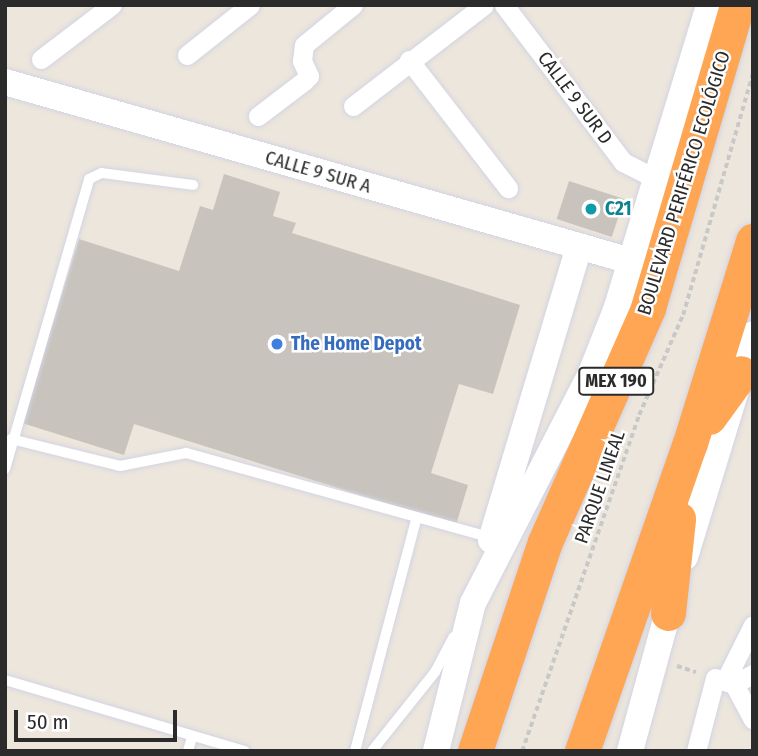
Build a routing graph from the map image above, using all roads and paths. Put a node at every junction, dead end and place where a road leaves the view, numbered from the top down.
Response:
1 (112, 5) edge
2 (250, 5) edge
3 (484, 5) edge
4 (504, 5) edge
5 (709, 5) edge
6 (737, 5) edge
7 (350, 7) edge
8 (187, 55) dead end
9 (41, 59) dead end
10 (409, 60) junction
11 (753, 72) edge
12 (5, 82) edge
13 (353, 106) dead end
14 (258, 116) dead end
15 (656, 179) junction
16 (193, 185) dead end
17 (508, 188) dead end
18 (753, 241) edge
19 (579, 247) junction
20 (631, 261) junction
21 (753, 334) edge
22 (741, 373) junction
23 (11, 439) junction
24 (687, 451) junction
25 (5, 467) edge
26 (416, 520) junction
27 (492, 538) junction
28 (473, 603) junction
29 (668, 613) junction
30 (753, 625) edge
31 (655, 660) junction
32 (753, 674) edge
33 (5, 680) edge
34 (725, 680) junction
35 (753, 719) edge
36 (192, 737) junction
37 (188, 751) edge
38 (245, 751) edge
39 (355, 751) edge
40 (372, 751) edge
41 (436, 751) edge
42 (475, 751) edge
43 (522, 751) edge
44 (582, 751) edge
45 (630, 751) edge
46 (696, 751) edge

1 - 9 street
2 - 8 street
3 - 10 street
4 - 15 street, CALLE 9 SUR D
5 - 15 street, BOULEVARD PERIFÉRICO ECOLÓGICO
6 - 42 highway, BOULEVARD PERIFÉRICO ECOLÓGICO / MEX 190
7 - 14 street
10 - 13 street
10 - 17 street
11 - 43 path, PARQUE LINEAL
12 - 19 street, CALLE 9 SUR A
15 - 20 street, BOULEVARD PERIFÉRICO ECOLÓGICO
16 - 23 lane
18 - 24 highway
19 - 20 street, CALLE 9 SUR A
19 - 27 street
20 - 28 street, BOULEVARD PERIFÉRICO ECOLÓGICO
21 - 22 street
22 - 24 highway
22 - 29 street
23 - 25 lane
23 - 26 lane
24 - 29 highway
24 - 44 highway
26 - 27 lane
26 - 39 lane
27 - 28 street
28 - 40 lane
28 - 41 street, BOULEVARD PERIFÉRICO ECOLÓGICO
29 - 31 street
30 - 34 street
31 - 34 path
31 - 45 street
32 - 34 street
33 - 36 lane
34 - 35 street
34 - 46 street
36 - 37 lane
36 - 38 lane

